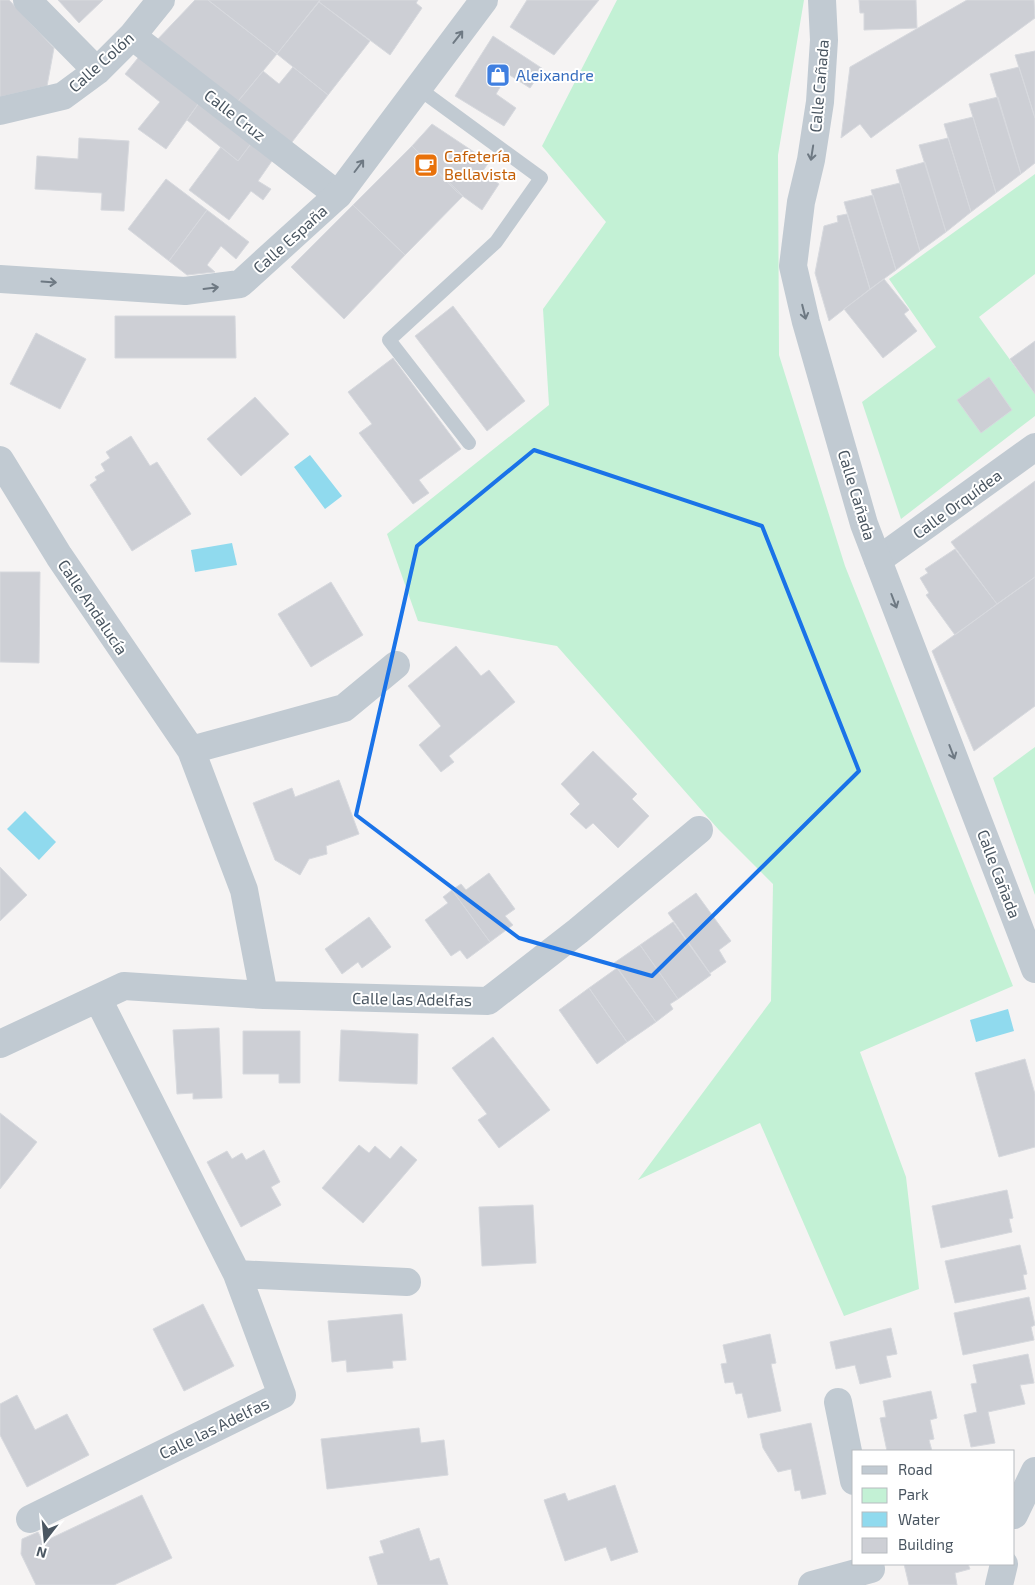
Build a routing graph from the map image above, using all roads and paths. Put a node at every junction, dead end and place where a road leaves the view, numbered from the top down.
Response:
1 (27, 0) edge
2 (161, 0) edge
3 (484, 0) edge
4 (822, 0) edge
5 (132, 36) junction
6 (97, 71) junction
7 (418, 88) junction
8 (0, 111) edge
9 (338, 194) junction
10 (0, 279) edge
11 (469, 443) dead end
12 (1035, 447) edge
13 (0, 460) edge
14 (878, 560) junction
15 (396, 664) dead end
16 (191, 750) junction
17 (699, 830) dead end
18 (1035, 969) edge
19 (264, 995) junction
20 (98, 999) junction
21 (0, 1044) edge
22 (237, 1274) junction
23 (407, 1282) dead end
24 (838, 1402) dead end
25 (1035, 1470) edge
26 (852, 1471) edge
27 (1015, 1513) edge
28 (30, 1519) dead end
29 (1004, 1565) edge
30 (874, 1573) edge
31 (812, 1585) edge
32 (999, 1585) edge

1 - 6 street
2 - 5 street, Calle Colón
7 -> 3 street, Calle España
4 -> 14 street, Calle Cañada
5 - 6 street, Calle Colón
5 - 9 street, Calle Cruz
6 - 8 street, Calle Colón
9 -> 7 street, Calle España
7 - 11 lane
10 -> 9 street, Calle España
12 - 14 street, Calle Orquídea
13 - 16 street, Calle Andalucía
14 -> 18 street, Calle Cañada
15 - 16 street
16 - 19 street, Calle Andalucía
17 - 19 street, Calle las Adelfas
19 - 20 street, Calle las Adelfas
20 - 21 street, Calle las Adelfas
20 - 22 street, Calle las Adelfas
22 - 23 street
22 - 28 street, Calle las Adelfas
24 - 26 street
25 - 27 street
29 - 32 street
30 - 31 street

